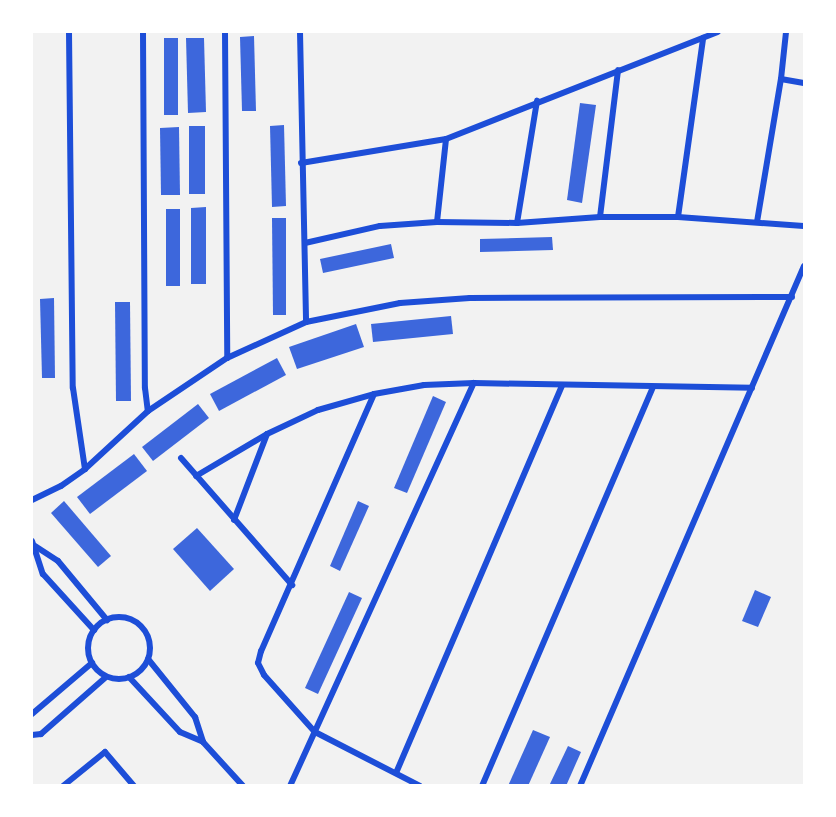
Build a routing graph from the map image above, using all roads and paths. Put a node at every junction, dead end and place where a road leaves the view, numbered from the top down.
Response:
1 (69, 32) edge
2 (143, 32) edge
3 (225, 32) edge
4 (300, 32) edge
5 (718, 32) edge
6 (786, 32) edge
7 (703, 38) junction
8 (618, 70) junction
9 (781, 79) junction
10 (804, 83) edge
11 (537, 101) junction
12 (446, 139) junction
13 (301, 163) junction
14 (600, 217) junction
15 (678, 217) junction
16 (437, 222) junction
17 (757, 222) junction
18 (517, 223) junction
19 (804, 226) edge
20 (304, 243) junction
21 (804, 266) edge
22 (792, 297) junction
23 (306, 322) junction
24 (227, 358) junction
25 (474, 383) junction
26 (562, 386) junction
27 (653, 387) junction
28 (752, 388) junction
29 (374, 394) junction
30 (148, 411) junction
31 (267, 434) junction
32 (181, 458) dead end
33 (85, 469) junction
34 (196, 476) junction
35 (32, 500) edge
36 (234, 520) junction
37 (33, 543) edge
38 (292, 585) junction
39 (107, 620) junction
40 (94, 630) junction
41 (148, 659) junction
42 (92, 663) junction
43 (106, 677) junction
44 (129, 677) junction
45 (32, 714) edge
46 (315, 732) junction
47 (32, 735) edge
48 (203, 742) junction
49 (396, 773) junction
50 (63, 786) edge
51 (134, 786) edge
52 (243, 786) edge
53 (290, 786) edge
54 (420, 786) edge
55 (482, 786) edge
56 (580, 786) edge

1 - 33 street
2 - 30 street
3 - 24 street
4 - 13 street
5 - 7 street
6 - 9 street
7 - 8 street
7 - 15 street
8 - 11 street
8 - 14 street
9 - 10 street
9 - 17 street
11 - 12 street
11 - 18 street
12 - 13 street
12 - 16 street
13 - 20 street
14 - 15 street
14 - 18 street
15 - 17 street
16 - 18 street
16 - 20 street
17 - 19 street
20 - 23 street
21 - 22 street
22 - 23 street
22 - 28 street
23 - 24 street
24 - 30 street
25 - 26 street
25 - 29 street
25 - 46 street
26 - 27 street
26 - 49 street
27 - 28 street
27 - 55 street
28 - 56 street
29 - 31 street
29 - 38 street
30 - 33 street
31 - 34 street
31 - 36 street
32 - 34 street
33 - 35 street
34 - 36 street
36 - 38 street
37 - 39 street
37 - 40 street
38 - 46 street
39 - 40 street
39 - 41 street
40 - 42 street
41 - 44 street
41 - 48 street
42 - 43 street
42 - 45 street
43 - 44 street
43 - 47 street
44 - 48 street
46 - 49 street
46 - 53 street
48 - 52 street
49 - 54 street
50 - 51 street

